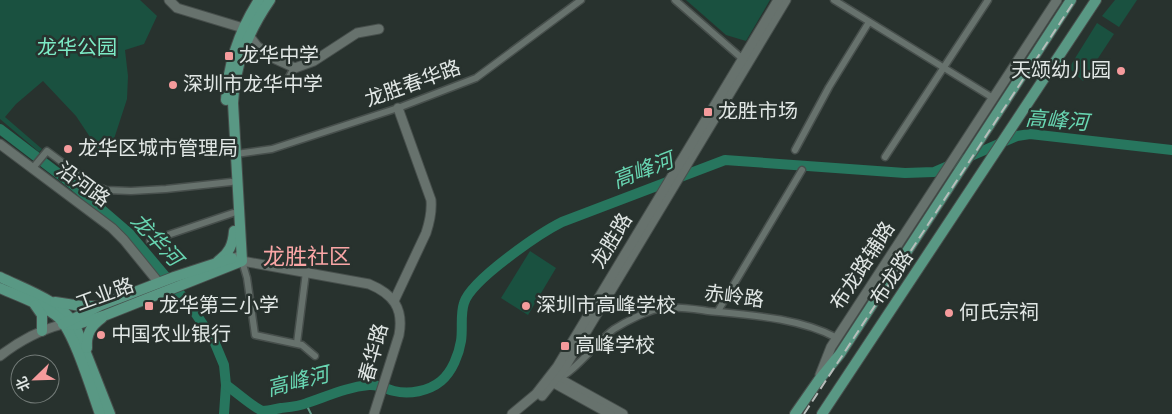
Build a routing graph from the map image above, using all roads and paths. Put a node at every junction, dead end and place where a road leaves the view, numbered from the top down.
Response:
1 (169, 0) edge
2 (259, 0) edge
3 (270, 0) edge
4 (581, 0) edge
5 (675, 0) edge
6 (778, 0) edge
7 (786, 0) edge
8 (834, 0) edge
9 (988, 0) edge
10 (1057, 0) edge
11 (1071, 0) edge
12 (1096, 0) edge
13 (869, 22) junction
14 (378, 29) dead end
15 (246, 31) junction
16 (745, 61) junction
17 (294, 68) junction
18 (944, 69) junction
19 (284, 84) dead end
20 (992, 98) junction
21 (398, 108) junction
22 (0, 144) edge
23 (794, 150) dead end
24 (236, 154) junction
25 (885, 157) dead end
26 (33, 167) junction
27 (802, 170) dead end
28 (231, 182) junction
29 (233, 213) junction
30 (234, 231) junction
31 (150, 241) dead end
32 (239, 259) junction
33 (213, 264) junction
34 (306, 272) junction
35 (0, 277) edge
36 (177, 281) junction
37 (163, 285) junction
38 (0, 288) edge
39 (47, 300) junction
40 (394, 301) junction
41 (35, 304) junction
42 (104, 310) junction
43 (718, 312) junction
44 (70, 322) junction
45 (42, 331) junction
46 (837, 338) junction
47 (297, 343) junction
48 (0, 356) edge
49 (315, 356) dead end
50 (89, 358) junction
51 (554, 379) junction
52 (818, 381) junction
53 (100, 414) edge
54 (110, 414) edge
55 (374, 414) edge
56 (512, 414) edge
57 (522, 414) edge
58 (610, 414) edge
59 (624, 414) edge
60 (795, 414) edge
61 (822, 414) edge

1 - 15 main road
2 - 15 main road
3 - 15 main road
4 - 21 street, 龙胜春华路
5 - 16 street
6 - 16 main road, 龙胜路
7 - 16 main road, 龙胜路
8 - 13 street
9 - 18 street
10 - 20 main road
11 - 52 main road, 布龙路
12 - 61 main road, 布龙路
13 - 18 street
13 - 23 street
14 - 17 main road
15 - 17 main road
15 - 24 main road
15 - 28 main road
16 - 51 main road, 龙胜路
16 - 51 main road, 龙胜路
17 - 19 street
18 - 20 street
18 - 25 street
20 - 46 main road, 布龙路辅路
21 - 24 street, 龙胜春华路
21 - 40 main road
22 - 26 main road, 沿河路
24 - 32 main road
26 - 28 street
26 - 37 main road, 沿河路
27 - 43 street
28 - 29 main road
29 - 30 main road
29 - 31 street
30 - 32 main road
30 - 33 main road
32 - 33 main road, 工业路
32 - 34 main road
32 - 36 main road, 工业路
32 - 47 street
33 - 36 main road, 工业路
34 - 40 main road
34 - 47 street
35 - 39 main road
36 - 37 main road, 工业路
37 - 42 main road, 工业路
38 - 41 main road
39 - 42 main road
39 - 44 main road
40 - 55 main road, 春华路
41 - 44 main road
41 - 45 main road
42 - 44 main road, 工业路
42 - 50 main road
43 - 46 street, 赤岭路
43 - 51 street, 赤岭路
44 - 45 main road
44 - 50 main road
44 - 53 main road
45 - 48 main road
46 - 52 main road, 布龙路辅路
47 - 49 street
50 - 54 main road
51 - 56 main road, 龙胜路
51 - 57 main road, 龙胜路
51 - 58 main road
51 - 59 main road
52 - 60 main road, 布龙路

